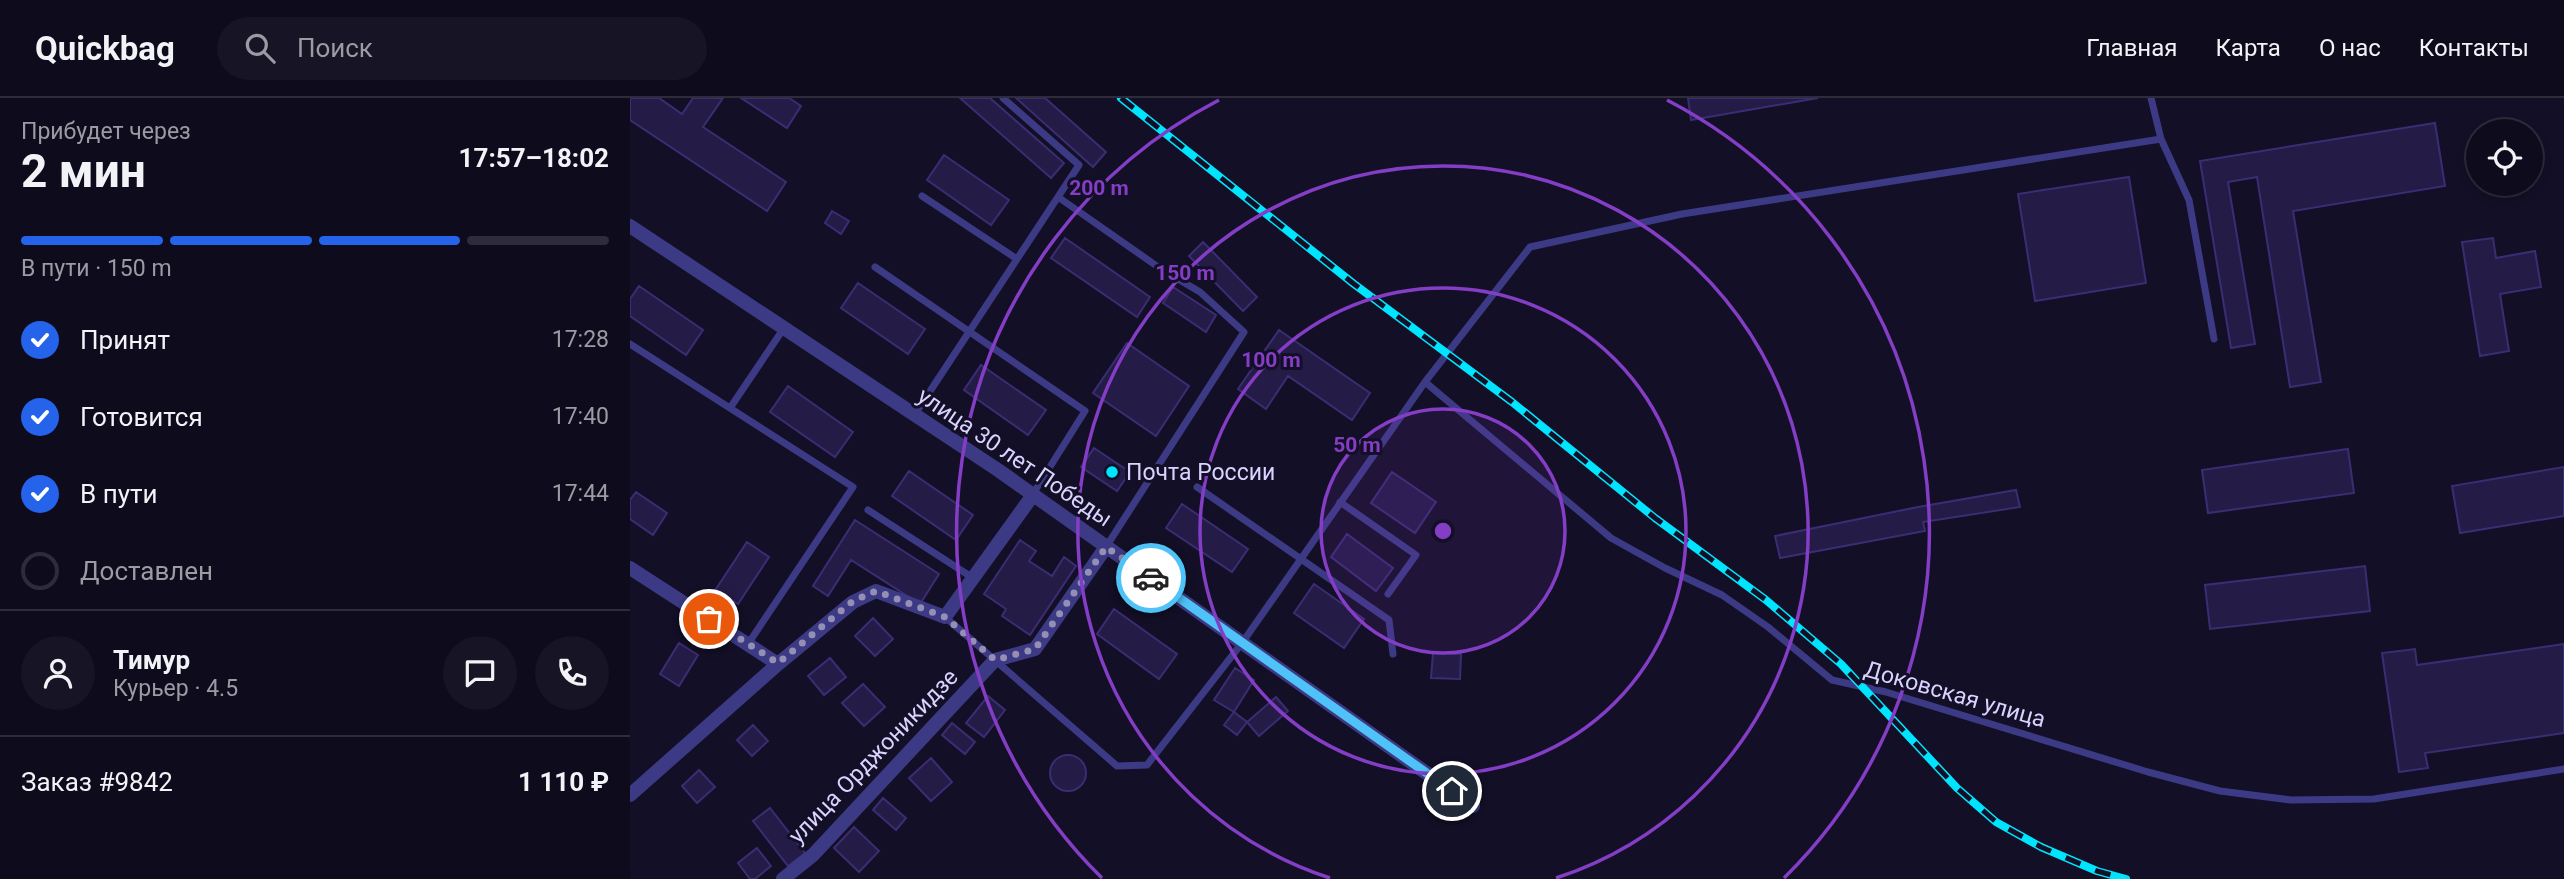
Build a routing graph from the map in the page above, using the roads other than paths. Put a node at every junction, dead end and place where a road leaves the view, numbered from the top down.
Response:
1 (1003, 98) edge
2 (2151, 98) edge
3 (2161, 139) junction
4 (922, 196) dead end
5 (1058, 197) junction
6 (630, 226) edge
7 (1017, 259) junction
8 (875, 268) dead end
9 (784, 328) junction
10 (970, 331) junction
11 (2214, 339) dead end
12 (630, 344) edge
13 (1425, 382) junction
14 (730, 408) junction
15 (914, 415) junction
16 (1196, 487) dead end
17 (1033, 495) junction
18 (1340, 502) junction
19 (868, 510) dead end
20 (1106, 547) junction
21 (1300, 560) junction
22 (630, 568) edge
23 (973, 578) junction
24 (1388, 594) dead end
25 (945, 617) junction
26 (1242, 643) junction
27 (748, 644) junction
28 (1393, 654) dead end
29 (995, 660) junction
30 (778, 663) junction
31 (2564, 769) edge
32 (630, 795) edge
33 (1473, 806) dead end
34 (783, 879) edge

1 - 5 lane
2 - 3 lane
3 - 11 lane
3 - 13 lane
4 - 7 lane
5 - 7 lane
5 - 20 lane
6 - 9 street, улица 30 лет Победы
7 - 10 lane
8 - 10 lane
9 - 14 lane
9 - 15 street, улица 30 лет Победы
10 - 15 lane
10 - 17 lane
12 - 14 lane
13 - 18 lane
13 - 31 lane, Доковская улица
14 - 27 lane
15 - 17 street, улица 30 лет Победы
16 - 21 lane
17 - 20 street, улица 30 лет Победы
17 - 23 street
18 - 21 lane
18 - 24 lane
19 - 23 lane
20 - 26 street, улица 30 лет Победы
20 - 29 street
21 - 26 lane
21 - 28 lane
22 - 27 street
23 - 25 street
25 - 29 lane
25 - 30 street
26 - 29 lane
26 - 33 street, улица 30 лет Победы
27 - 30 street
29 - 34 street, улица Орджоникидзе
30 - 32 street

